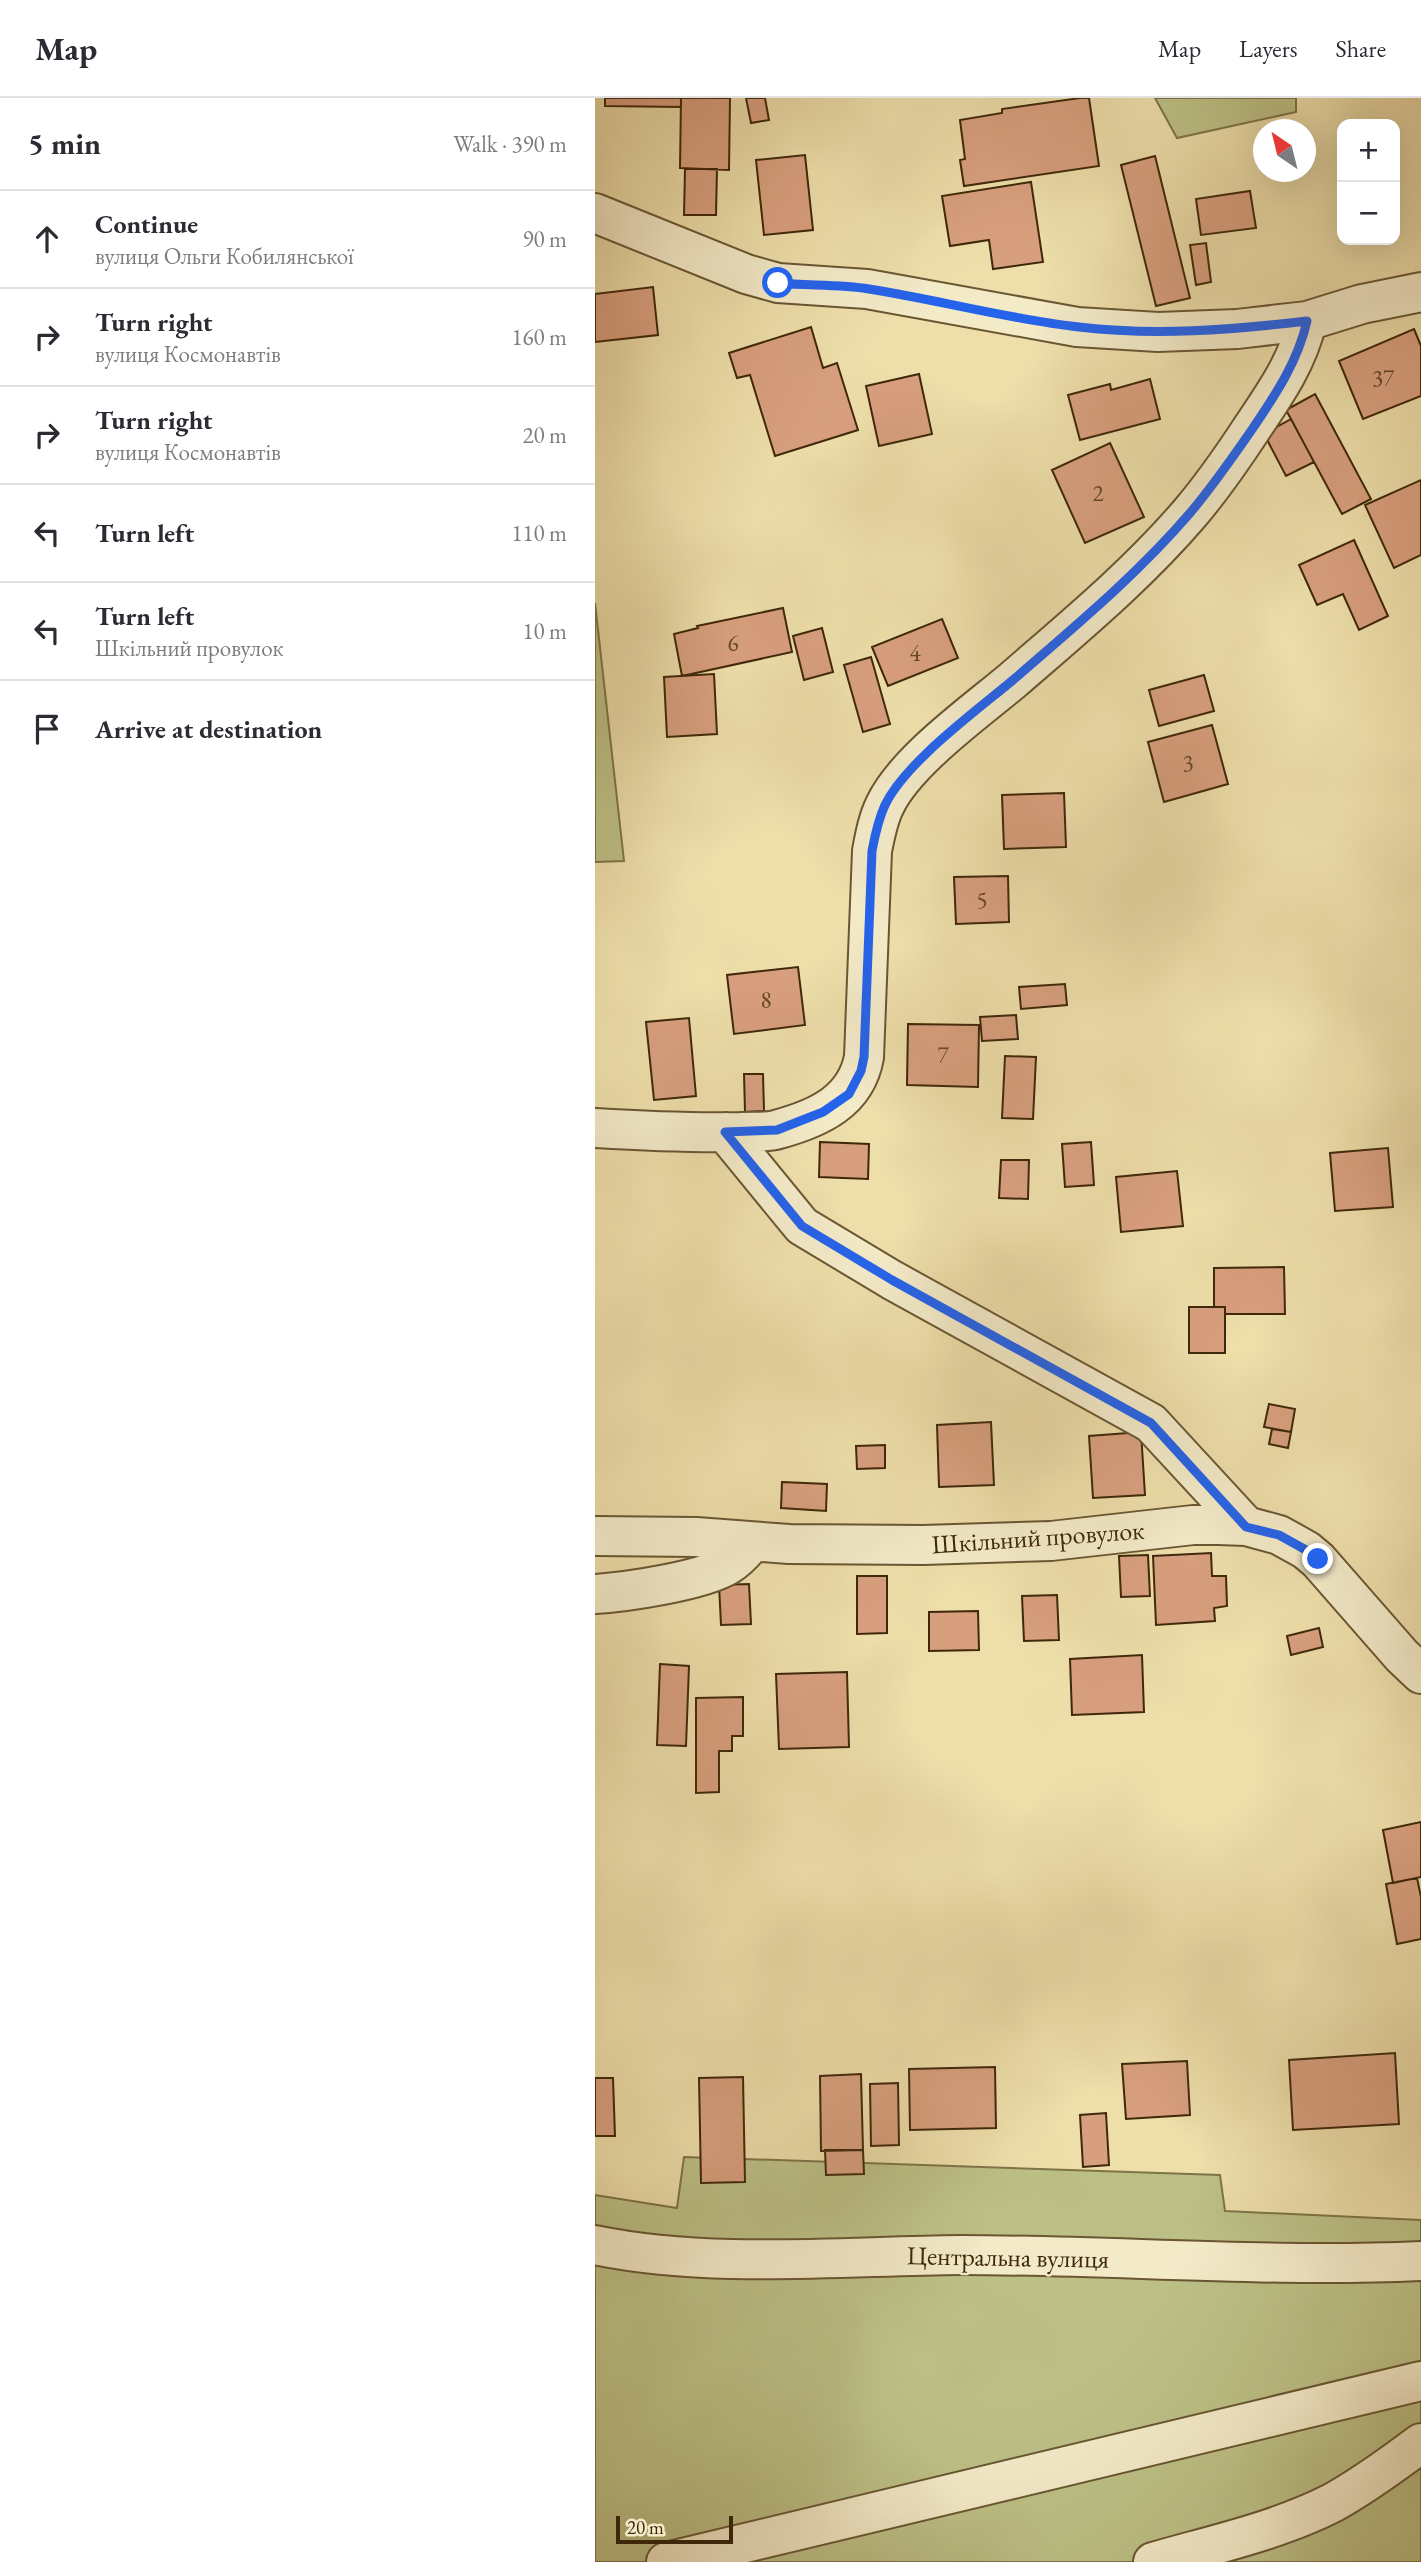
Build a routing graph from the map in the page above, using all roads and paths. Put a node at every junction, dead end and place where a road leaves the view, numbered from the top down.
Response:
1 (595, 213) edge
2 (1421, 292) edge
3 (1307, 321) junction
4 (595, 1128) edge
5 (725, 1132) junction
6 (1246, 1527) junction
7 (595, 1536) edge
8 (752, 1542) junction
9 (595, 1594) edge
10 (1421, 1674) edge
11 (595, 2245) edge
12 (1421, 2261) edge
13 (1421, 2381) edge
14 (1421, 2442) edge
15 (666, 2562) edge
16 (1153, 2562) edge

1 - 3 street
2 - 3 street
3 - 5 street
4 - 5 street
5 - 6 street
6 - 8 street, Шкільний провулок
6 - 10 street, Шкільний провулок
7 - 8 street, Шкільний провулок
8 - 9 street
11 - 12 street, Центральна вулиця
13 - 15 street
14 - 16 street

